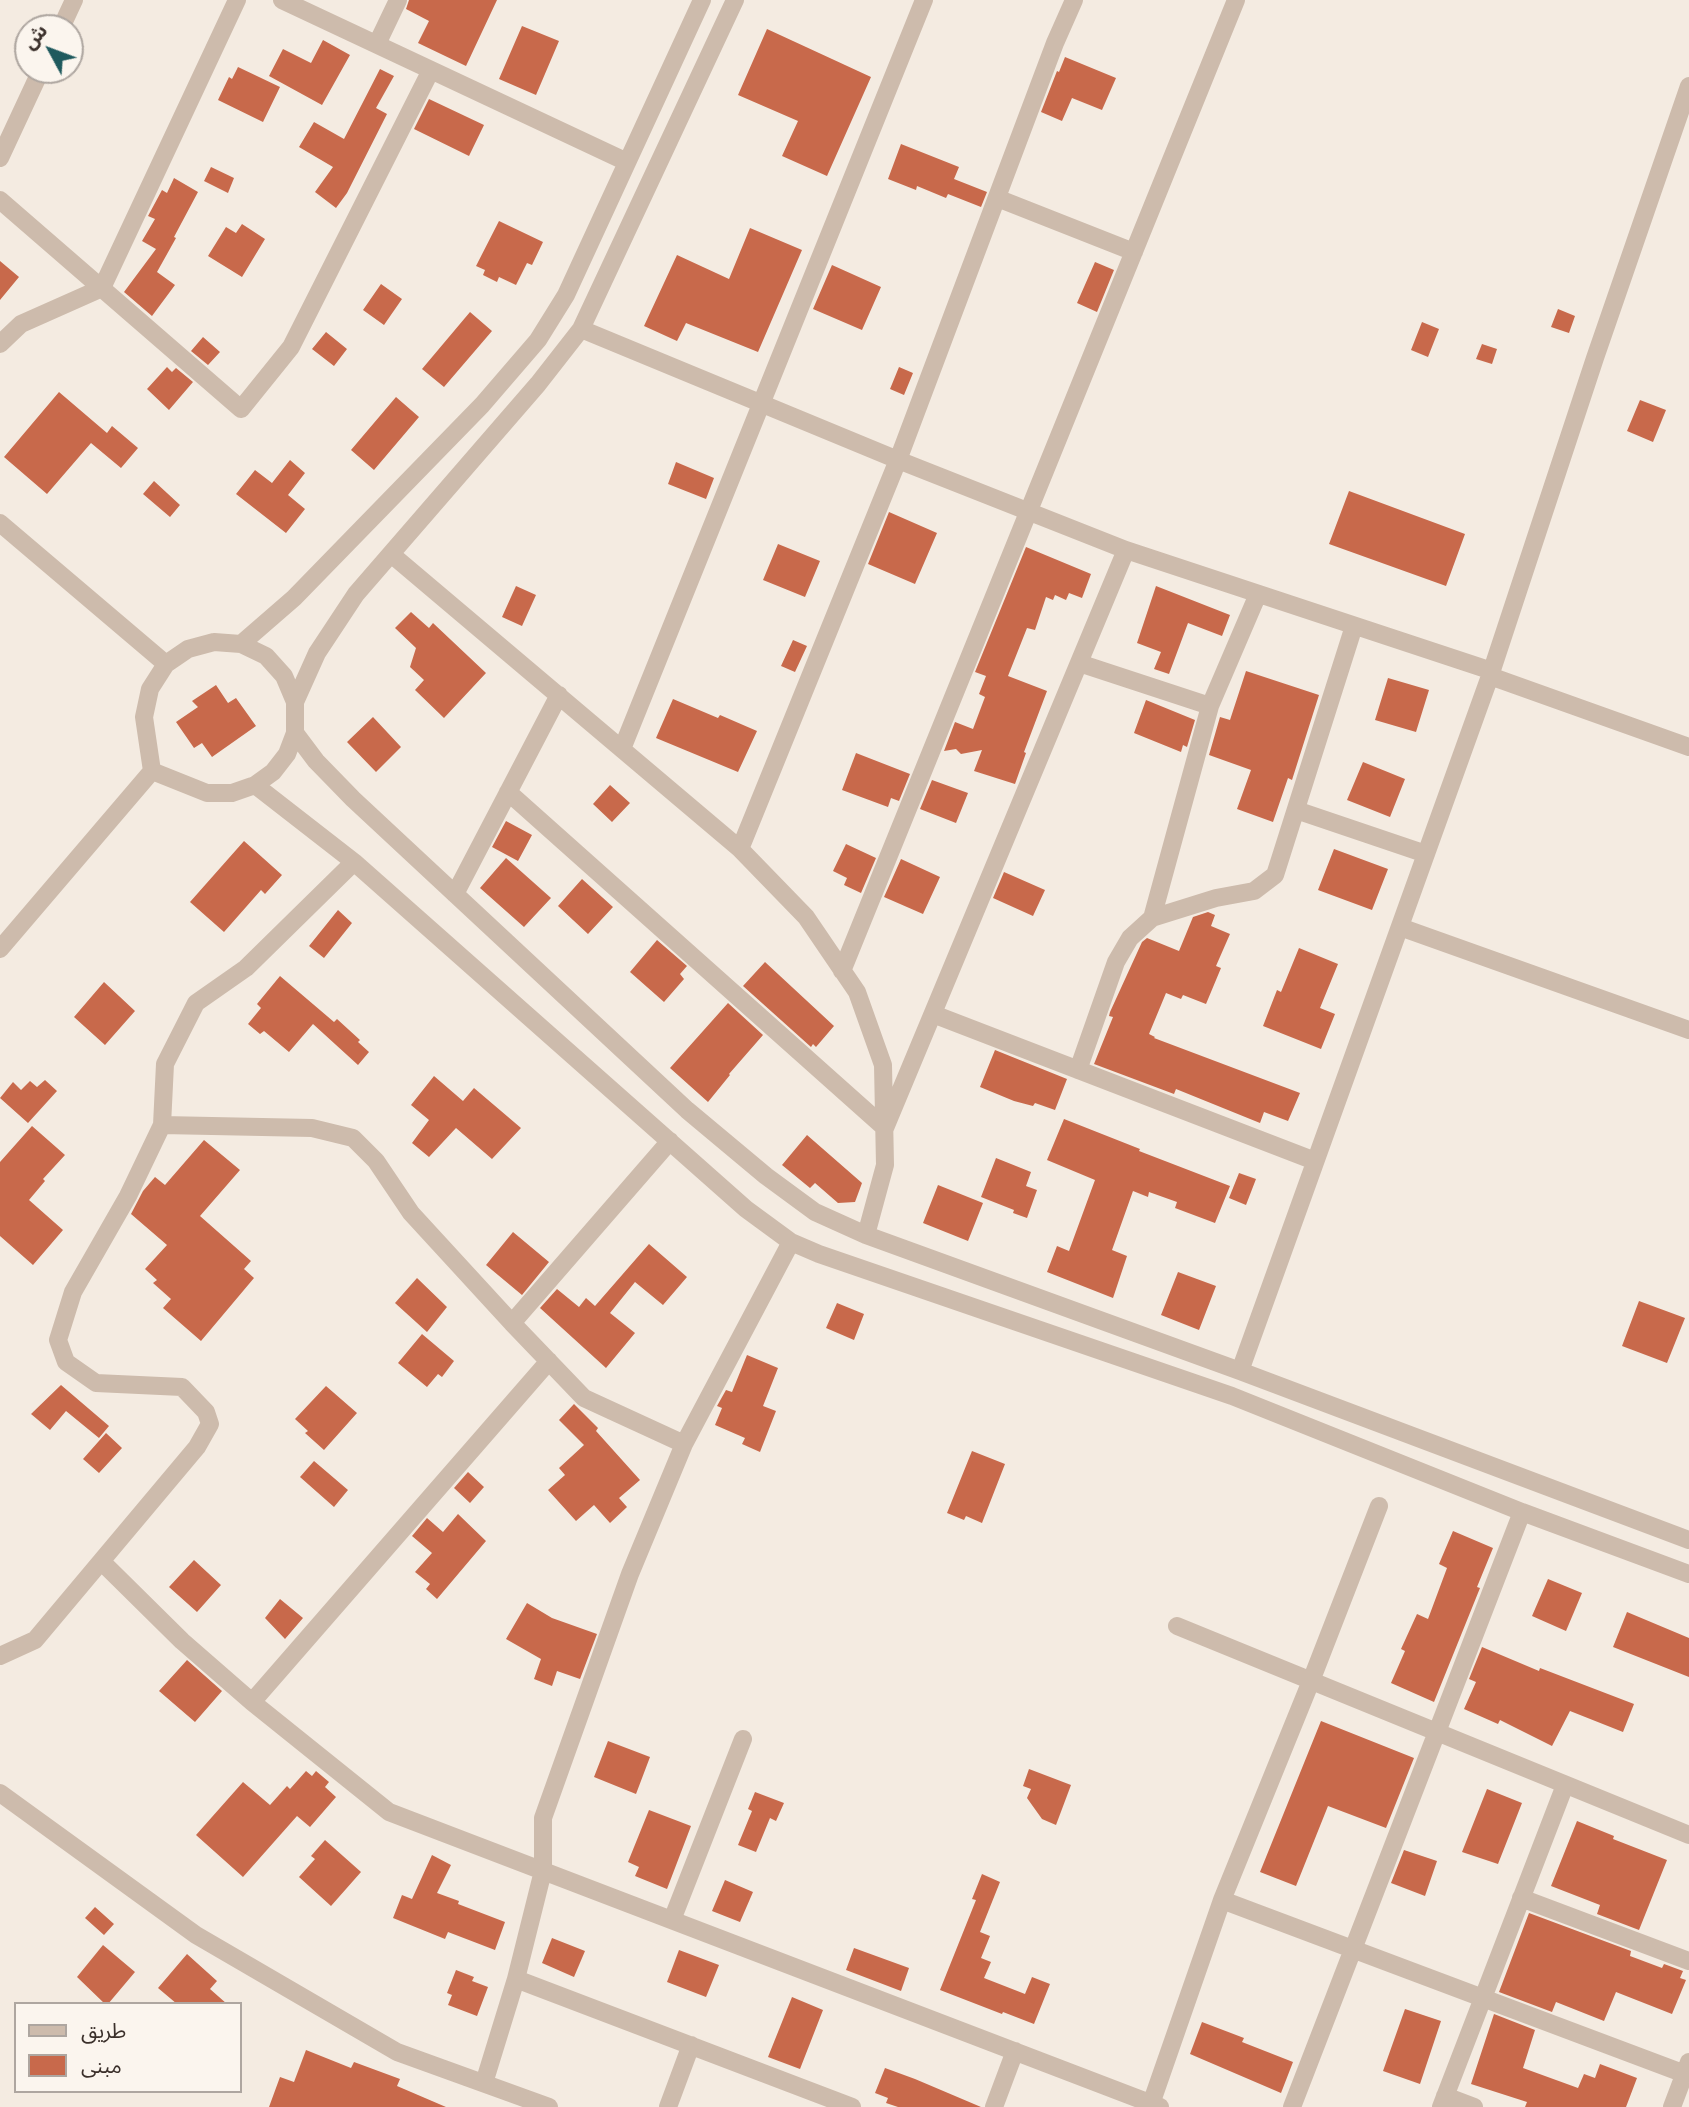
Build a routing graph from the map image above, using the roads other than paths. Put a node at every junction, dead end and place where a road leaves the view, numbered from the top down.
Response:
1 (236, 0) edge
2 (282, 0) edge
3 (398, 0) edge
4 (702, 0) edge
5 (735, 0) edge
6 (925, 0) edge
7 (1074, 0) edge
8 (1236, 0) edge
9 (377, 44) junction
10 (431, 70) junction
11 (34, 84) edge
12 (1689, 86) edge
13 (0, 158) edge
14 (628, 162) junction
15 (997, 198) junction
16 (0, 200) edge
17 (1134, 252) junction
18 (102, 288) junction
19 (581, 329) junction
20 (0, 344) edge
21 (762, 404) junction
22 (898, 460) junction
23 (1029, 511) junction
24 (0, 523) edge
25 (1126, 550) junction
26 (391, 554) junction
27 (1258, 594) junction
28 (1354, 626) junction
29 (241, 644) junction
30 (1079, 663) junction
31 (166, 664) junction
32 (1491, 673) junction
33 (559, 695) junction
34 (295, 702) junction
35 (1210, 706) junction
36 (295, 733) junction
37 (1689, 747) edge
38 (622, 749) junction
39 (152, 771) junction
40 (255, 785) junction
41 (508, 792) junction
42 (1296, 810) junction
43 (740, 849) junction
44 (1426, 854) junction
45 (354, 862) junction
46 (455, 894) junction
47 (1152, 918) junction
48 (1400, 927) junction
49 (0, 949) edge
50 (842, 971) junction
51 (933, 1014) junction
52 (1689, 1030) edge
53 (1078, 1070) junction
54 (162, 1125) junction
55 (885, 1128) junction
56 (670, 1141) junction
57 (1315, 1161) junction
58 (866, 1236) junction
59 (791, 1242) junction
60 (512, 1323) junction
61 (549, 1361) junction
62 (1240, 1371) junction
63 (684, 1444) junction
64 (1378, 1506) dead end
65 (1522, 1512) junction
66 (1689, 1540) edge
67 (102, 1562) junction
68 (1689, 1574) edge
69 (1177, 1626) dead end
70 (0, 1656) edge
71 (1311, 1681) junction
72 (252, 1702) junction
73 (1437, 1732) junction
74 (743, 1739) dead end
75 (1565, 1785) junction
76 (0, 1793) edge
77 (1689, 1835) edge
78 (544, 1871) junction
79 (1521, 1898) junction
80 (1222, 1900) junction
81 (672, 1920) junction
82 (1353, 1950) junction
83 (1689, 1961) edge
84 (516, 1979) junction
85 (1483, 1998) junction
86 (691, 2045) junction
87 (1015, 2051) junction
88 (1687, 2068) edge
89 (484, 2084) junction
90 (1443, 2102) edge
91 (1156, 2105) edge
92 (549, 2107) edge
93 (668, 2107) edge
94 (852, 2107) edge
95 (994, 2107) edge
96 (1293, 2107) edge
97 (1474, 2107) edge
98 (1672, 2107) edge

1 - 18 street
2 - 9 street
3 - 9 street
4 - 14 street
5 - 19 street
6 - 21 street
7 - 15 street
8 - 17 street
9 - 10 street
10 - 14 street
10 - 18 street
11 - 13 street
12 - 32 street
14 - 29 street
15 - 17 street
15 - 22 street
16 - 18 street
17 - 23 street
18 - 20 street
19 - 21 street
19 - 26 street
21 - 22 street
21 - 38 street
22 - 23 street
22 - 43 street
23 - 25 street
23 - 50 street
24 - 31 street
25 - 27 street
25 - 30 street
26 - 33 street
26 - 34 street
27 - 28 street
27 - 35 street
28 - 32 street
28 - 42 street
29 - 31 street
29 - 34 street
30 - 35 street
30 - 51 street
31 - 39 street
32 - 37 street
32 - 44 street
33 - 38 street
33 - 41 street
34 - 36 street
35 - 47 street
36 - 40 street
36 - 46 street
38 - 43 street
39 - 40 street
39 - 49 street
40 - 45 street
41 - 46 street
41 - 55 street
42 - 44 street
42 - 47 street
43 - 50 street
44 - 48 street
45 - 54 street
45 - 56 street
46 - 58 street
47 - 53 street
48 - 52 street
48 - 57 street
50 - 55 street
51 - 53 street
51 - 55 street
53 - 57 street
54 - 60 street
54 - 67 street
55 - 58 street
56 - 59 street
56 - 60 street
57 - 62 street
58 - 62 street
59 - 63 street
59 - 65 street
60 - 61 street
61 - 63 street
61 - 72 street
62 - 66 street
63 - 78 street
64 - 71 street
65 - 68 street
65 - 73 street
67 - 70 street
67 - 72 street
69 - 71 street
71 - 73 street
71 - 80 street
72 - 78 street
73 - 75 street
73 - 82 street
74 - 81 street
75 - 77 street
75 - 79 street
76 - 89 street
78 - 81 street
78 - 84 street
79 - 83 street
79 - 85 street
80 - 82 street
80 - 91 street
81 - 87 street
82 - 85 street
82 - 96 street
84 - 86 street
84 - 89 street
85 - 88 street
85 - 90 street
86 - 93 street
86 - 94 street
87 - 91 street
87 - 95 street
88 - 98 street
89 - 92 street
90 - 97 street

